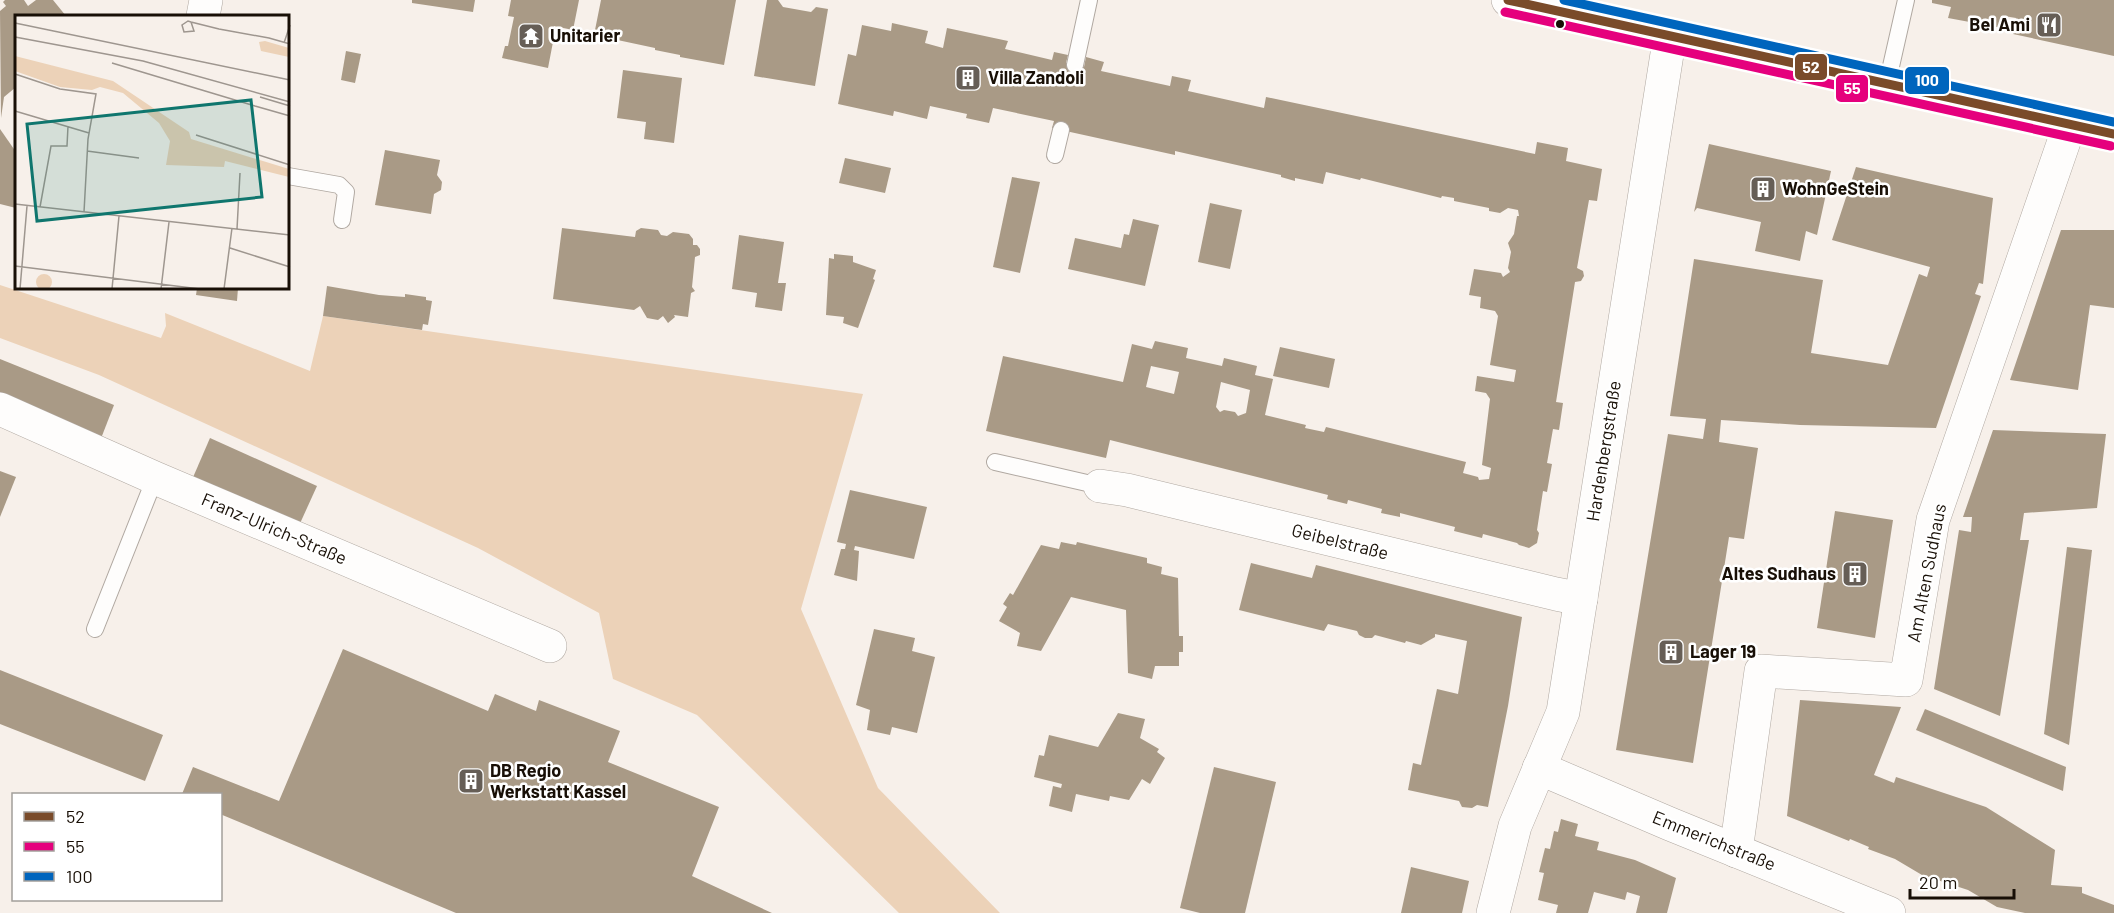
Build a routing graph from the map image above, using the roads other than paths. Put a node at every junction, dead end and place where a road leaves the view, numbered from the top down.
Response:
1 (206, 0) edge
2 (1089, 0) edge
3 (1508, 0) edge
4 (1906, 0) edge
5 (1585, 8) edge
6 (203, 15) edge
7 (1670, 35) junction
8 (1075, 65) dead end
9 (1887, 84) junction
10 (2070, 124) junction
11 (1061, 130) dead end
12 (2114, 134) edge
13 (1056, 155) dead end
14 (290, 176) edge
15 (342, 220) dead end
16 (0, 409) edge
17 (995, 462) dead end
18 (155, 478) junction
19 (1100, 486) joint
20 (1581, 598) junction
21 (95, 628) dead end
22 (550, 646) dead end
23 (1539, 768) junction
24 (1736, 850) junction
25 (1493, 913) edge
26 (1889, 913) edge

1 - 6 street
2 - 8 lane
3 - 5 street
4 - 9 lane
5 - 7 street
7 - 9 street
7 - 20 street, Hardenbergstraße
9 - 10 street
10 - 12 street
10 - 24 street, Am Alten Sudhaus
11 - 13 lane
14 - 15 lane
16 - 18 street, Franz-Ulrich-Straße
17 - 19 lane
18 - 21 lane
18 - 22 street, Franz-Ulrich-Straße
19 - 20 street, Geibelstraße
20 - 23 street, Hardenbergstraße
23 - 24 street, Emmerichstraße
23 - 25 street, Hardenbergstraße
24 - 26 street, Emmerichstraße

